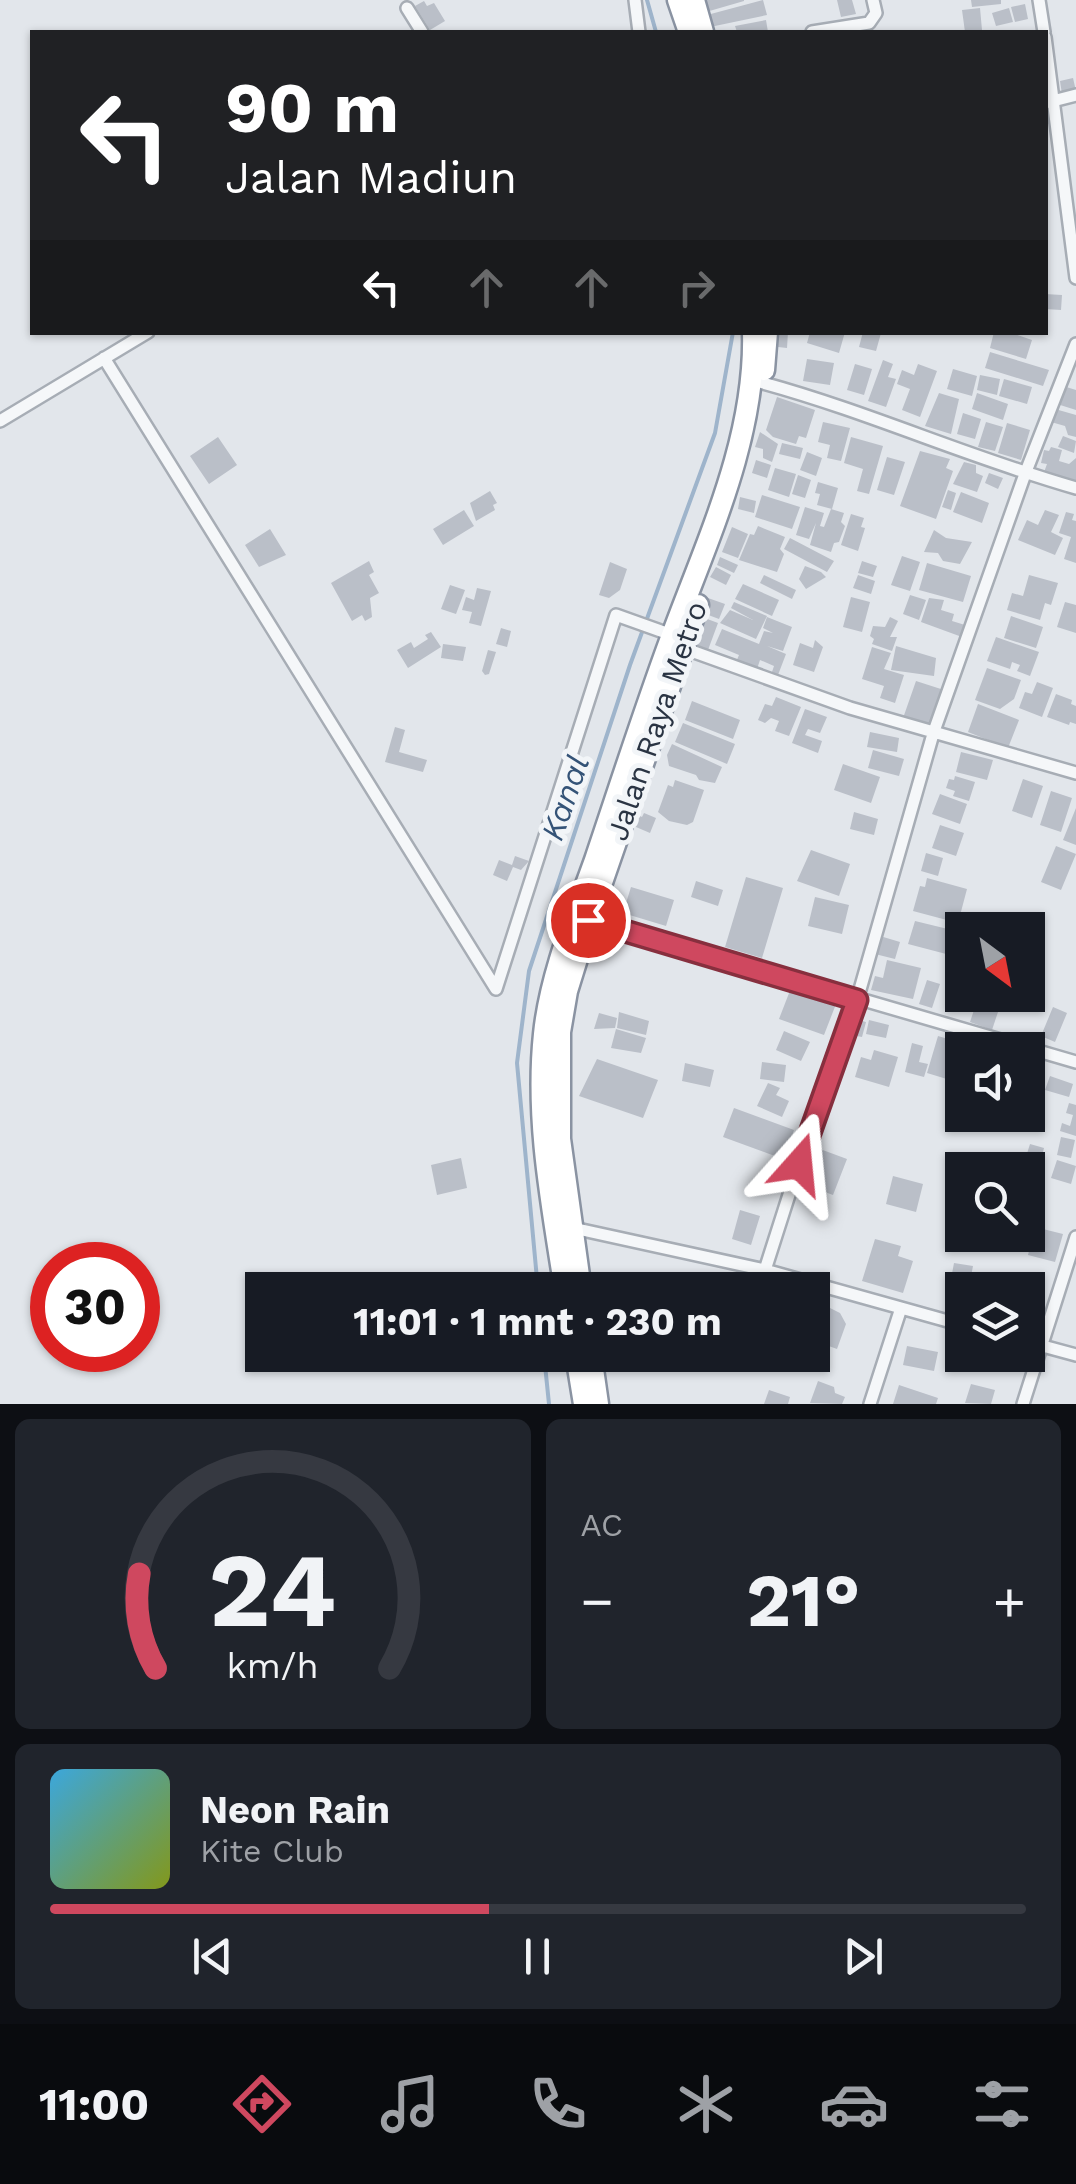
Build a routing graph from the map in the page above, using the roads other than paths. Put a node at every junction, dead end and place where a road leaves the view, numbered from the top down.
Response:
1 (635, 0) edge
2 (678, 0) edge
3 (694, 0) edge
4 (873, 0) edge
5 (1039, 0) edge
6 (408, 8) dead end
7 (421, 30) edge
8 (640, 30) edge
9 (688, 30) edge
10 (702, 30) edge
11 (825, 30) edge
12 (1044, 30) edge
13 (1076, 95) edge
14 (1049, 101) edge
15 (1076, 278) edge
16 (143, 335) edge
17 (753, 335) edge
18 (768, 335) edge
19 (1076, 344) edge
20 (104, 358) junction
21 (763, 383) junction
22 (0, 421) edge
23 (1026, 474) junction
24 (1076, 488) edge
25 (678, 642) junction
26 (933, 734) junction
27 (1076, 773) edge
28 (588, 920) junction
29 (857, 1000) junction
30 (1076, 1062) edge
31 (564, 1228) junction
32 (1076, 1238) edge
33 (568, 1253) junction
34 (765, 1270) junction
35 (566, 1272) edge
36 (575, 1272) edge
37 (901, 1308) junction
38 (945, 1320) edge
39 (1045, 1336) edge
40 (1045, 1347) edge
41 (1076, 1356) edge
42 (579, 1372) edge
43 (593, 1372) edge
44 (1033, 1372) edge
45 (584, 1404) edge
46 (598, 1404) edge
47 (870, 1404) edge
48 (1022, 1404) edge

1 - 8 street
2 - 9 highway
3 - 10 highway
4 - 11 street
5 - 12 street
6 - 7 street
13 - 14 street
14 - 15 street
16 - 20 street
17 - 25 highway
18 - 21 highway, Jalan Raya Metro
19 - 23 street
20 - 22 street
20 - 25 street
21 - 23 street
21 - 25 highway, Jalan Raya Metro
23 - 24 street
23 - 26 street
25 - 26 street
25 - 28 highway, Jalan Raya Metro
25 - 31 highway
26 - 27 street
26 - 29 street
28 - 29 street
28 - 31 highway, Jalan Raya Metro
29 - 30 street
29 - 34 street
31 - 33 highway
31 - 34 street
32 - 39 street
33 - 35 highway
33 - 36 highway
34 - 37 street
37 - 38 street
37 - 47 street
40 - 41 street
42 - 45 highway
43 - 46 highway
44 - 48 street

